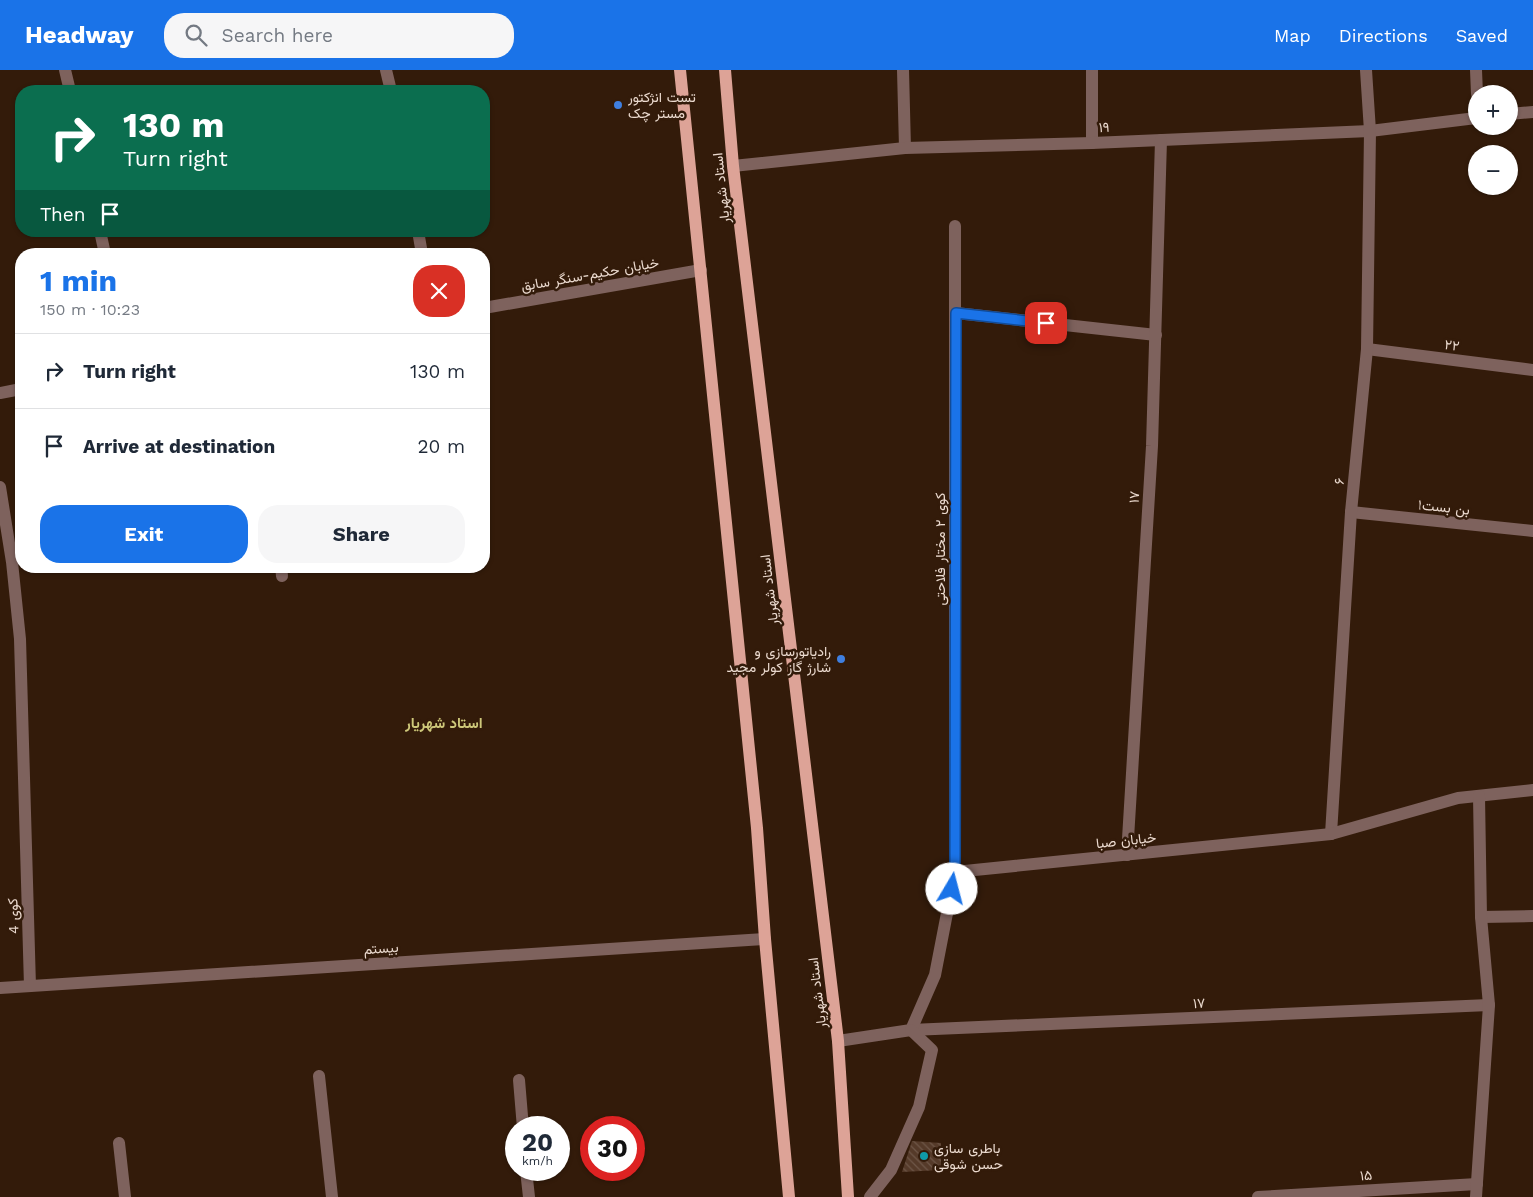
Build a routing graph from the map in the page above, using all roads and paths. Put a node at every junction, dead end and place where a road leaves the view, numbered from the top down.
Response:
1 (65, 70) edge
2 (386, 70) edge
3 (680, 70) edge
4 (724, 70) edge
5 (903, 70) edge
6 (1092, 70) edge
7 (1366, 70) edge
8 (1476, 70) edge
9 (69, 85) edge
10 (390, 85) edge
11 (1477, 85) edge
12 (1533, 112) edge
13 (1518, 113) edge
14 (1468, 119) edge
15 (1370, 131) junction
16 (1161, 140) junction
17 (1092, 143) junction
18 (905, 148) junction
19 (733, 166) junction
20 (955, 226) dead end
21 (701, 270) junction
22 (490, 307) edge
23 (956, 313) junction
24 (1156, 335) junction
25 (1368, 349) junction
26 (1533, 370) edge
27 (15, 390) edge
28 (0, 392) edge
29 (0, 487) edge
30 (1352, 512) junction
31 (1533, 531) edge
32 (1533, 790) edge
33 (1479, 796) junction
34 (1331, 834) junction
35 (1127, 855) junction
36 (955, 872) junction
37 (1533, 916) edge
38 (1481, 917) junction
39 (765, 939) junction
40 (30, 986) junction
41 (0, 988) edge
42 (1488, 1005) junction
43 (911, 1030) junction
44 (838, 1041) junction
45 (319, 1076) dead end
46 (519, 1080) dead end
47 (522, 1116) edge
48 (119, 1143) dead end
49 (527, 1181) edge
50 (1476, 1184) junction
51 (125, 1197) edge
52 (332, 1197) edge
53 (529, 1197) edge
54 (789, 1197) edge
55 (848, 1197) edge
56 (870, 1197) edge
57 (1258, 1197) edge
58 (1476, 1197) edge

1 - 9 street
2 - 10 street
3 - 21 main road, استاد شهریار
4 - 19 main road, استاد شهریار
5 - 18 street
6 - 17 street
7 - 15 street, ۶
8 - 11 street
12 - 13 street
14 - 15 street, ۱۹
15 - 16 street, ۱۹
15 - 25 street, ۶
16 - 17 street, ۱۹
16 - 24 street, ۱۷
17 - 18 street, ۱۹
18 - 19 street, ۱۹
19 - 44 main road, استاد شهریار
20 - 23 street, کوی ۲ مختار فلاحتی
21 - 22 street, خیابان حکیم-سنگر سابق
21 - 39 main road, استاد شهریار
23 - 24 street
23 - 36 street, کوی ۲ مختار فلاحتی
24 - 35 street, ۱۷
25 - 26 street, ۲۲
25 - 30 street, ۶
27 - 28 street
29 - 40 street, کوی 4
30 - 31 street, بن بست۱
30 - 34 street, ۶
32 - 33 street, خیابان صبا
33 - 34 street, خیابان صبا
33 - 38 street
34 - 35 street, خیابان صبا
35 - 36 street, خیابان صبا
36 - 43 street
37 - 38 street
38 - 42 street
39 - 40 street, بیستم
39 - 54 main road, استاد شهریار
40 - 41 street, بیستم
42 - 43 street, ۱۷
42 - 50 street
43 - 44 street
43 - 56 street
44 - 55 main road, استاد شهریار
45 - 52 street
46 - 47 street
48 - 51 street
49 - 53 street
50 - 57 street, ۱۵
50 - 58 street

